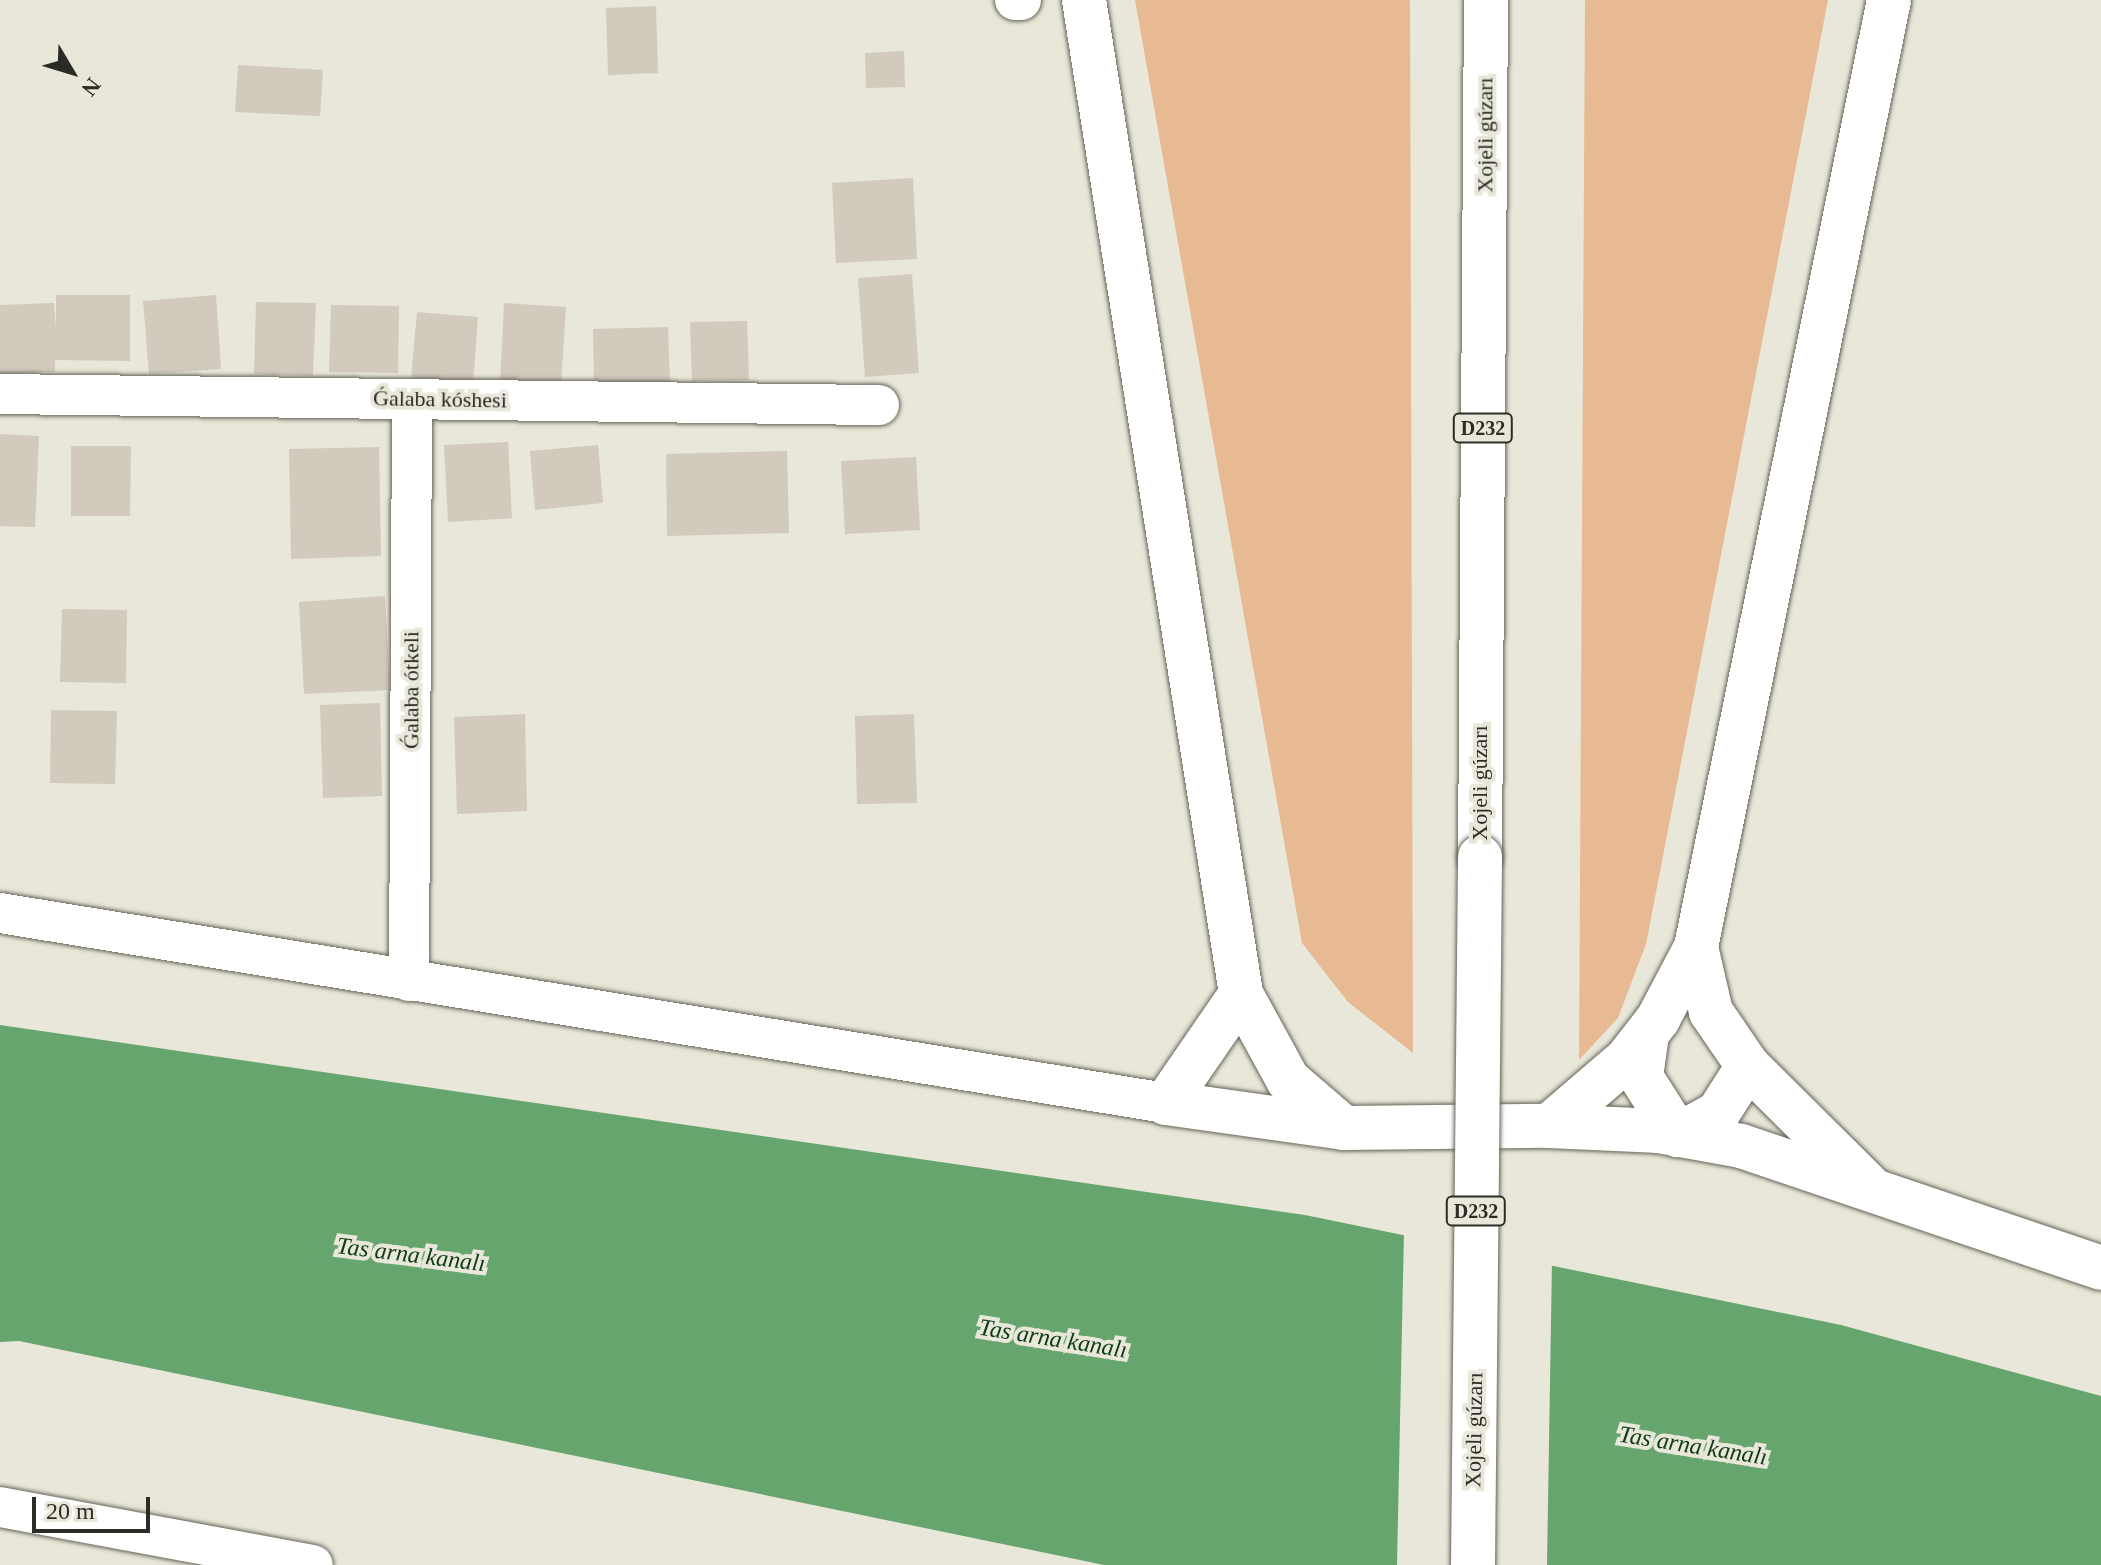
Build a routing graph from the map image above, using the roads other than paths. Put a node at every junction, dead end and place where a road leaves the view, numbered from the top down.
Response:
1 (1084, 0) edge
2 (1486, 0) edge
3 (1889, 0) edge
4 (0, 394) edge
5 (412, 399) junction
6 (879, 405) dead end
7 (0, 913) edge
8 (1696, 947) junction
9 (409, 981) junction
10 (1241, 994) junction
11 (1647, 1034) junction
12 (1748, 1066) junction
13 (1166, 1103) junction
14 (1549, 1126) junction
15 (1344, 1128) junction
16 (1678, 1135) junction
17 (1871, 1188) junction
18 (2101, 1268) edge
19 (0, 1507) edge
20 (313, 1565) edge
21 (1473, 1565) edge

1 - 10 main road
2 - 21 main road, Xojeli gúzarı / D232, bridge
3 - 8 main road
4 - 5 street, Ǵalaba kóshesi
5 - 6 street, Ǵalaba kóshesi
5 - 9 street, Ǵalaba ótkeli
7 - 9 street
8 - 11 main road
8 - 12 main road
9 - 13 street
10 - 13 main road
10 - 15 main road
11 - 14 main road
11 - 16 main road
12 - 16 main road
12 - 17 main road
13 - 15 main road
14 - 15 main road
14 - 16 main road
16 - 17 main road
17 - 18 main road
19 - 20 street

